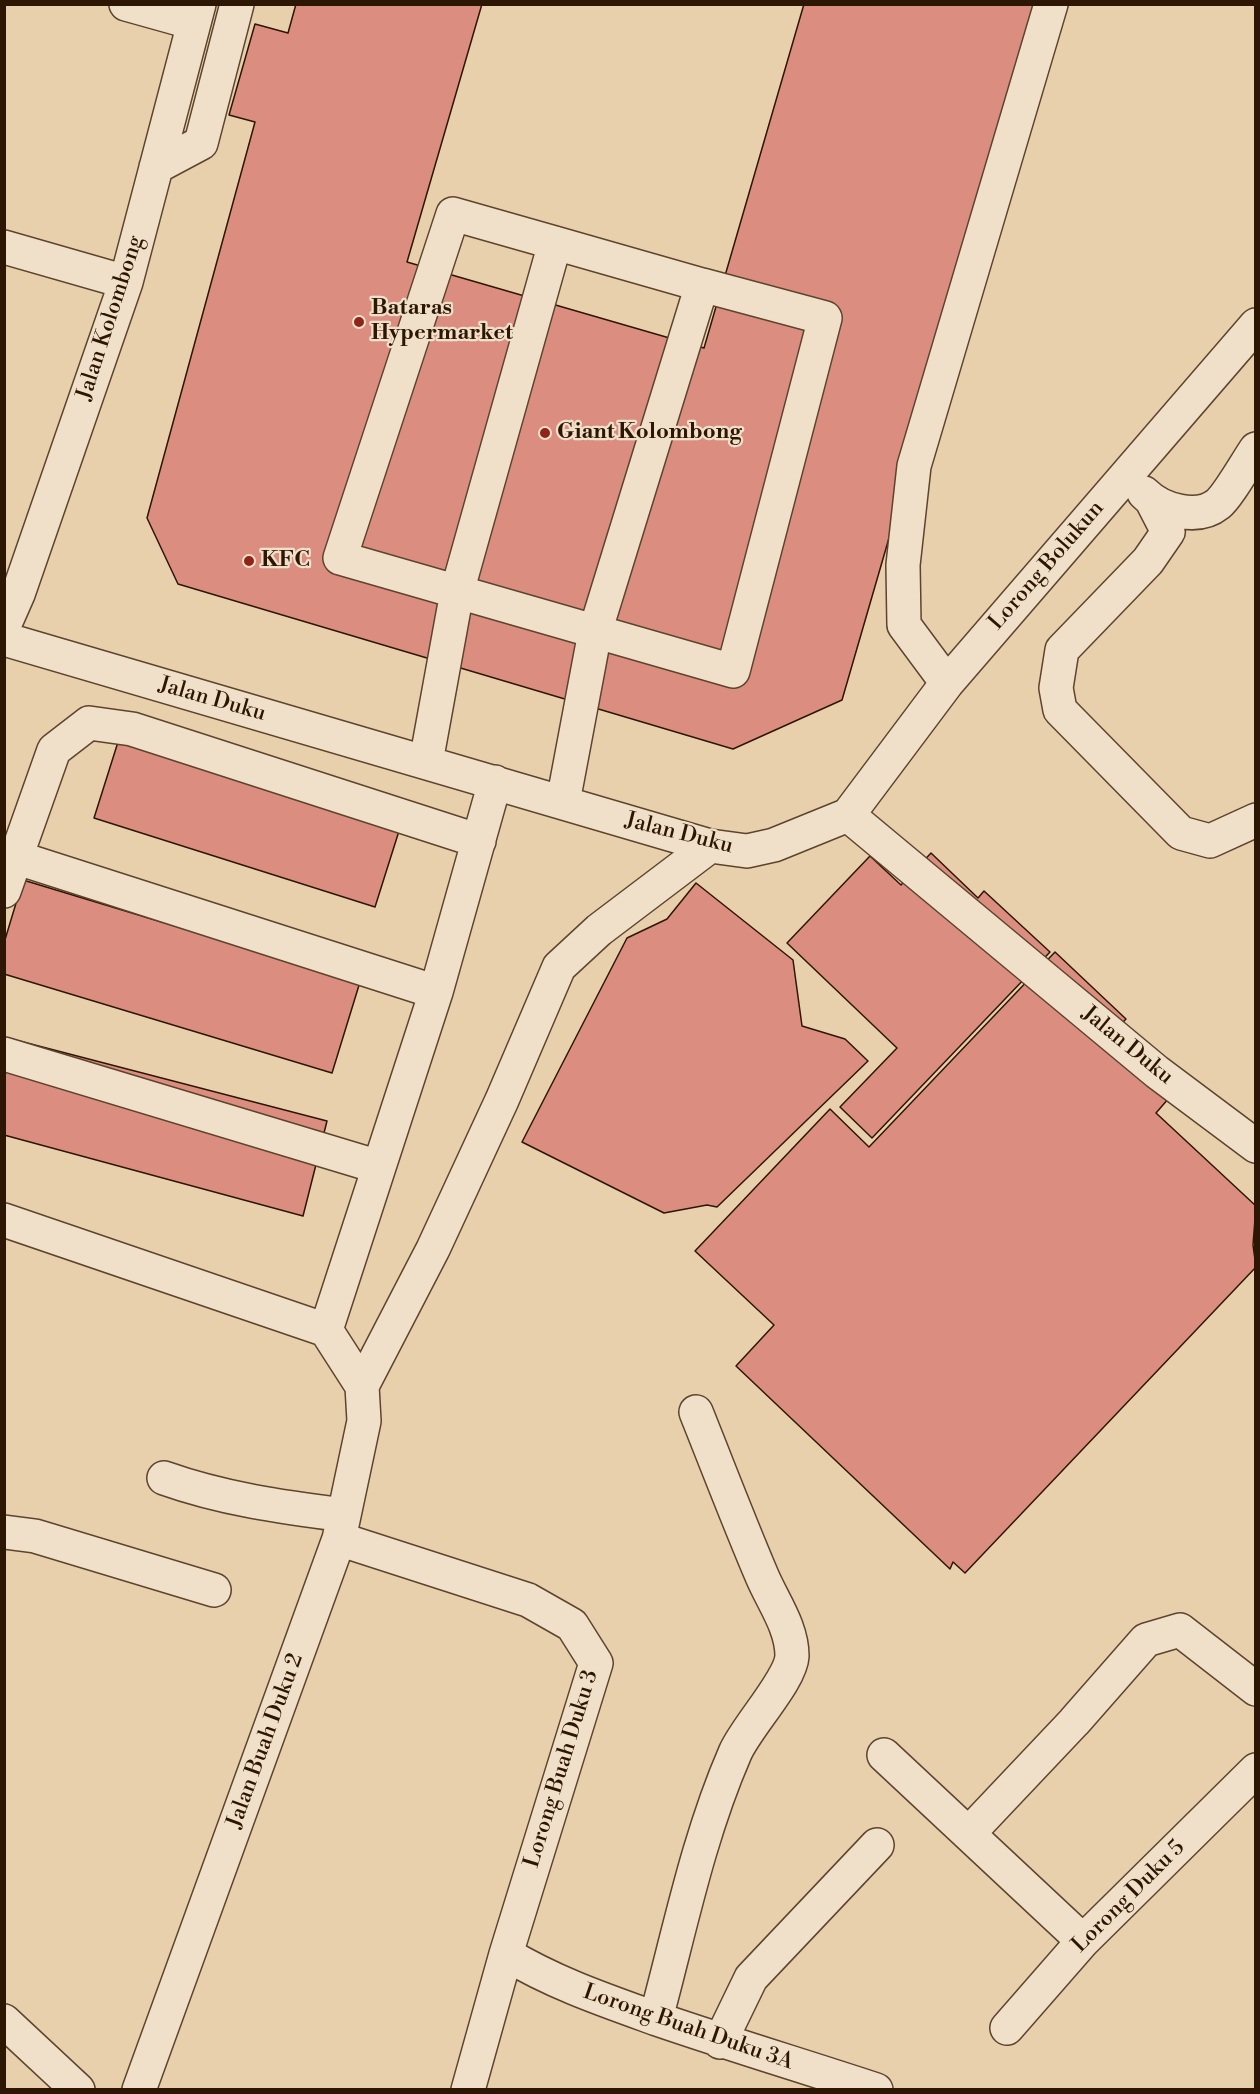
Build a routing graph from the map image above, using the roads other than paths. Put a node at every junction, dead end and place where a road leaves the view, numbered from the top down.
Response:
1 (126, 4) edge
2 (237, 4) edge
3 (1051, 4) edge
4 (197, 14) edge
5 (156, 167) junction
6 (555, 243) junction
7 (4, 247) edge
8 (126, 282) junction
9 (702, 285) junction
10 (1256, 325) edge
11 (1256, 449) edge
12 (1126, 475) junction
13 (1152, 501) junction
14 (11, 592) edge
15 (457, 592) junction
16 (4, 626) edge
17 (595, 632) junction
18 (4, 639) edge
19 (947, 683) junction
20 (426, 762) junction
21 (495, 782) junction
22 (563, 802) junction
23 (848, 815) junction
24 (1256, 820) edge
25 (479, 841) junction
26 (710, 846) junction
27 (18, 858) junction
28 (4, 891) edge
29 (436, 992) junction
30 (4, 1054) edge
31 (1256, 1146) edge
32 (379, 1167) junction
33 (4, 1220) edge
34 (326, 1330) junction
35 (362, 1386) junction
36 (696, 1412) dead end
37 (164, 1478) dead end
38 (341, 1527) junction
39 (4, 1532) edge
40 (214, 1590) dead end
41 (1256, 1689) edge
42 (884, 1755) dead end
43 (1256, 1770) edge
44 (969, 1833) junction
45 (877, 1845) dead end
46 (1083, 1941) junction
47 (506, 1954) junction
48 (656, 2018) junction
49 (4, 2021) edge
50 (1007, 2028) dead end
51 (720, 2042) junction
52 (78, 2090) edge
53 (139, 2090) edge
54 (468, 2090) edge
55 (876, 2090) edge

1 - 4 street
2 - 5 street
3 - 19 street
4 - 5 street, Jalan Kolombong
5 - 8 street, Jalan Kolombong
6 - 9 street
6 - 15 street
6 - 15 street
7 - 8 street
8 - 14 street, Jalan Kolombong
9 - 17 street
9 - 17 street
10 - 12 street, Lorong Bolukun
11 - 13 street
12 - 13 street
12 - 19 street, Lorong Bolukun
13 - 24 street
14 - 16 street, Jalan Kolombong
15 - 17 street
15 - 20 street
17 - 22 street
18 - 20 street, Jalan Duku
19 - 23 street, Lorong Bolukun
20 - 21 street, Jalan Duku
21 - 22 street, Jalan Duku
21 - 25 street
22 - 26 street, Jalan Duku
23 - 26 street, Jalan Duku
23 - 31 street, Jalan Duku
25 - 27 street
25 - 29 street
26 - 35 street
27 - 28 street
27 - 29 street
29 - 32 street
30 - 32 street
32 - 34 street
33 - 34 street
34 - 35 street
35 - 38 street, Jalan Buah Duku 2
36 - 48 street
37 - 38 street, Lorong Buah Duku 3
38 - 47 street, Lorong Buah Duku 3
38 - 53 street, Jalan Buah Duku 2
39 - 40 street
41 - 44 street
42 - 44 street
43 - 46 street, Lorong Duku 5
44 - 46 street
45 - 51 street
46 - 50 street, Lorong Duku 5
47 - 48 street, Lorong Buah Duku 3A
47 - 54 street, Lorong Buah Duku 3
48 - 51 street, Lorong Buah Duku 3A
49 - 52 street
51 - 55 street, Lorong Buah Duku 3A

